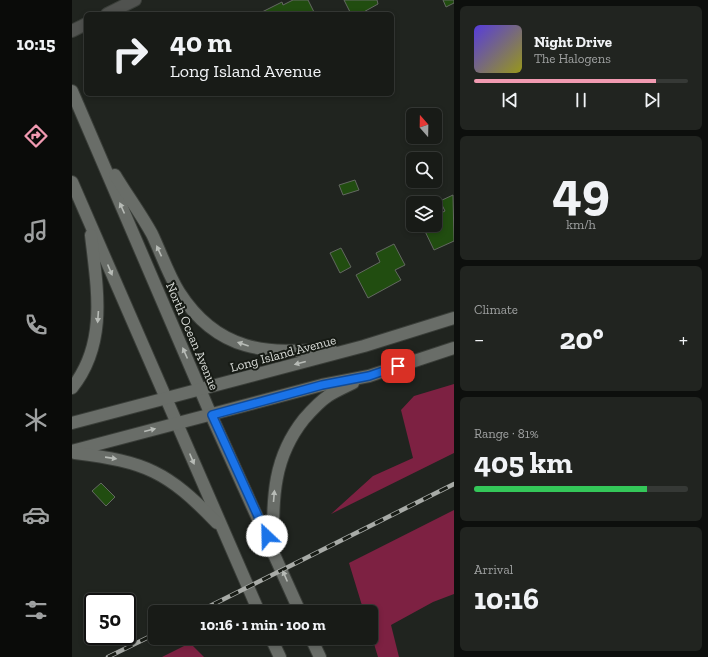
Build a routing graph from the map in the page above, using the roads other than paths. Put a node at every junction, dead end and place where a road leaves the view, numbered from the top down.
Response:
1 (135, 0) edge
2 (111, 12) edge
3 (84, 25) edge
4 (72, 31) edge
5 (72, 91) edge
6 (93, 141) junction
7 (72, 182) edge
8 (89, 222) junction
9 (454, 318) edge
10 (364, 346) junction
11 (454, 348) edge
12 (369, 376) junction
13 (72, 388) edge
14 (201, 389) junction
15 (166, 398) junction
16 (212, 415) junction
17 (72, 423) edge
18 (177, 423) junction
19 (72, 452) edge
20 (223, 529) junction
21 (273, 549) junction
22 (257, 605) edge
23 (297, 605) edge
24 (274, 645) edge
25 (314, 645) edge
26 (280, 657) edge
27 (320, 657) edge

1 - 2 street
3 - 4 street
5 - 6 main road, North Ocean Avenue
10 -> 6 main road
14 -> 6 main road, North Ocean Avenue
7 - 8 main road
8 -> 13 main road
8 -> 15 main road
9 - 10 main road, Long Island Avenue
10 -> 14 main road, Long Island Avenue
11 - 12 main road
12 - 16 main road
21 -> 12 main road
14 - 15 main road, Long Island Avenue
14 - 16 main road, North Ocean Avenue
15 - 17 main road, Long Island Avenue
15 - 18 main road
16 - 18 main road
16 - 21 main road, North Ocean Avenue
19 -> 18 main road
18 -> 20 main road
19 -> 20 main road
20 - 22 main road
23 -> 21 main road, North Ocean Avenue
24 - 26 main road
25 - 27 main road

